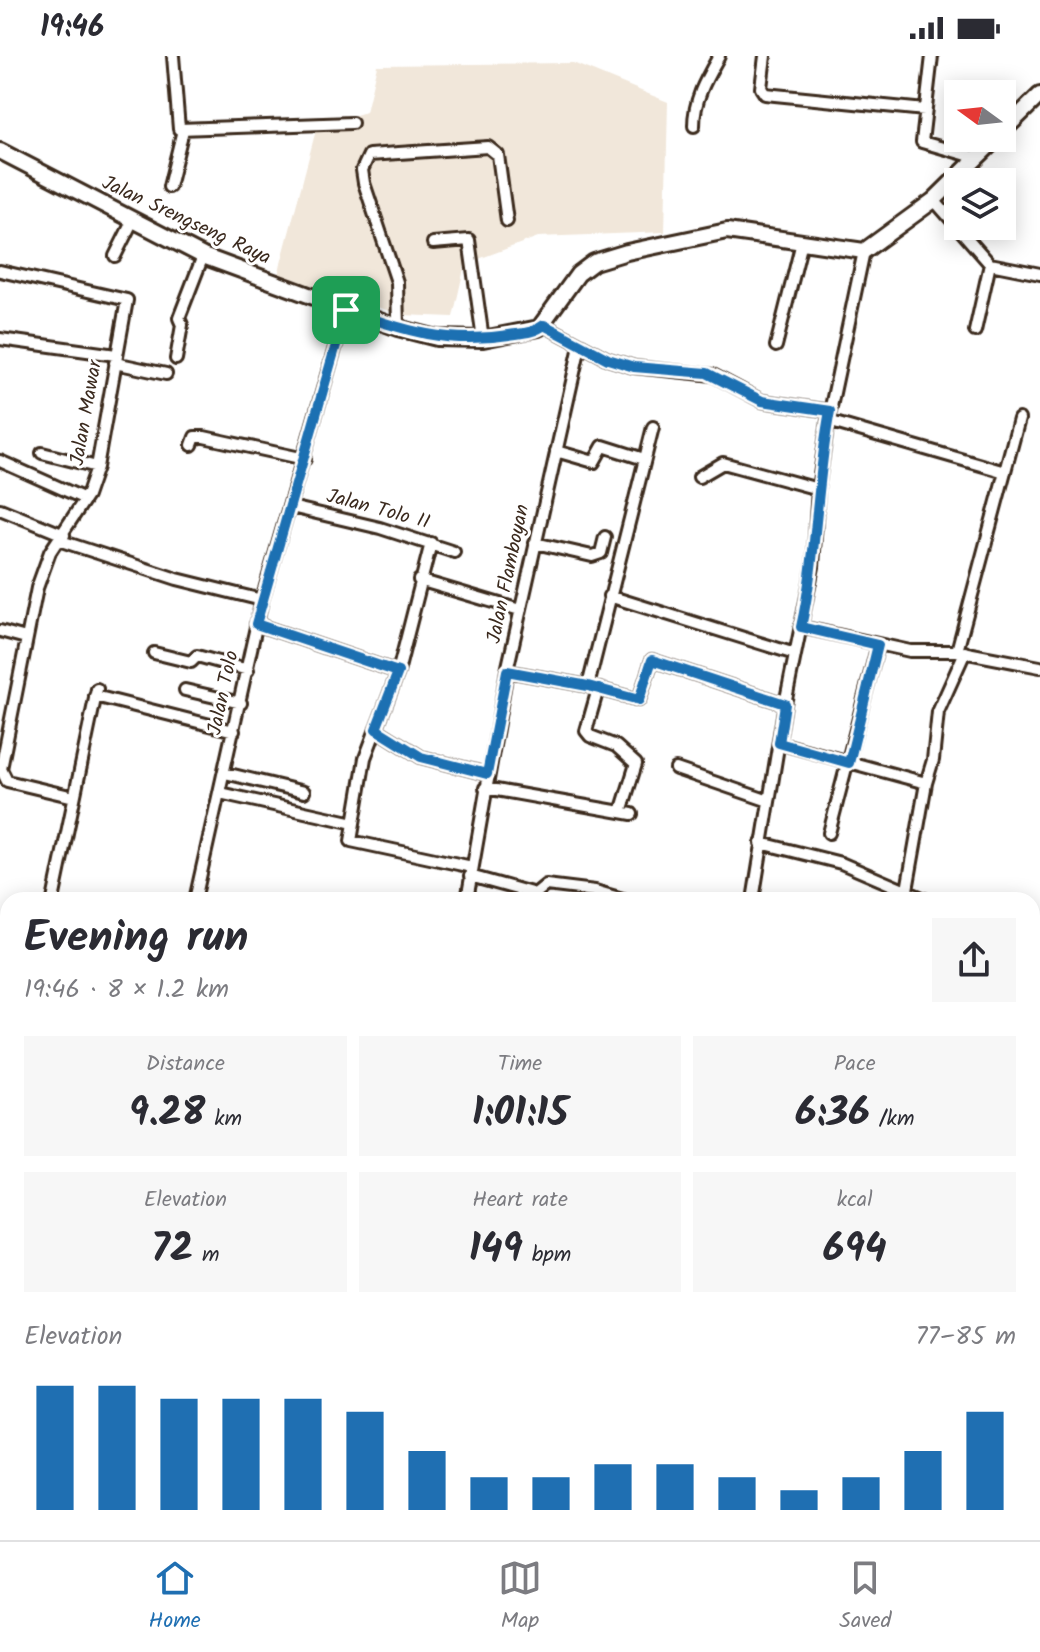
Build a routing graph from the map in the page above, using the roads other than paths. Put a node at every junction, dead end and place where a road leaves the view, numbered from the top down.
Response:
1 (173, 56) edge
2 (719, 56) edge
3 (765, 56) edge
4 (932, 56) edge
5 (1040, 95) edge
6 (925, 110) junction
7 (1016, 118) edge
8 (352, 123) dead end
9 (694, 126) dead end
10 (183, 130) junction
11 (0, 151) edge
12 (984, 152) edge
13 (978, 158) junction
14 (169, 187) dead end
15 (934, 200) junction
16 (133, 220) junction
17 (507, 221) dead end
18 (802, 242) junction
19 (433, 243) dead end
20 (864, 251) junction
21 (115, 256) dead end
22 (203, 256) junction
23 (990, 264) junction
24 (0, 271) edge
25 (1040, 274) edge
26 (346, 310) junction
27 (544, 325) junction
28 (398, 328) junction
29 (975, 331) dead end
30 (0, 339) edge
31 (483, 339) junction
32 (580, 346) junction
33 (776, 346) dead end
34 (115, 359) junction
35 (176, 359) dead end
36 (166, 374) dead end
37 (829, 416) junction
38 (1019, 419) dead end
39 (653, 427) dead end
40 (192, 445) dead end
41 (556, 451) junction
42 (42, 453) dead end
43 (305, 459) junction
44 (644, 459) junction
45 (0, 461) edge
46 (97, 467) junction
47 (1005, 472) junction
48 (699, 477) dead end
49 (818, 489) junction
50 (85, 499) junction
51 (291, 507) junction
52 (0, 509) edge
53 (605, 537) dead end
54 (62, 538) junction
55 (431, 543) junction
56 (535, 543) junction
57 (454, 552) dead end
58 (419, 580) junction
59 (609, 596) junction
60 (262, 600) junction
61 (520, 610) junction
62 (256, 624) junction
63 (801, 627) junction
64 (0, 631) edge
65 (26, 638) junction
66 (878, 645) junction
67 (961, 651) junction
68 (154, 653) dead end
69 (795, 654) junction
70 (1040, 667) edge
71 (248, 670) junction
72 (507, 671) junction
73 (398, 672) junction
74 (593, 687) junction
75 (185, 690) dead end
76 (241, 703) junction
77 (785, 704) junction
78 (376, 729) junction
79 (234, 731) junction
80 (779, 743) junction
81 (849, 763) junction
82 (676, 769) dead end
83 (225, 773) junction
84 (487, 774) junction
85 (1, 776) edge
86 (926, 783) junction
87 (485, 788) junction
88 (304, 792) dead end
89 (220, 793) junction
90 (74, 797) junction
91 (769, 801) junction
92 (354, 823) junction
93 (829, 833) dead end
94 (761, 843) junction
95 (471, 872) junction
96 (907, 890) junction
97 (55, 892) edge
98 (197, 892) edge
99 (468, 892) edge
100 (529, 892) edge
101 (537, 892) edge
102 (598, 892) edge
103 (754, 892) edge
104 (911, 892) edge

1 - 10 street
2 - 9 street
3 - 6 street
4 - 6 street
5 - 7 main road
6 - 13 street
8 - 10 street
10 - 14 street
11 - 16 main road, Jalan Srengseng Raya
12 - 13 main road
13 - 15 main road
15 - 20 main road
15 - 23 street
16 - 21 street
16 - 22 main road, Jalan Srengseng Raya
17 - 28 street
18 - 20 main road
18 - 27 main road
18 - 33 street
19 - 31 street
20 - 37 street
22 - 26 main road, Jalan Srengseng Raya
22 - 35 street
23 - 25 street
23 - 29 street
24 - 34 street, Jalan Mawar
26 - 28 main road, Jalan Srengseng Raya
26 - 43 street, Jalan Tolo
27 - 31 main road, Jalan Srengseng Raya
27 - 32 street
28 - 31 main road, Jalan Srengseng Raya
30 - 34 street
32 - 37 street
32 - 41 street, Jalan Flamboyan
34 - 36 street
34 - 46 street, Jalan Mawar
37 - 47 street
37 - 49 street
38 - 47 street
39 - 44 street
40 - 43 street
41 - 44 street
41 - 56 street, Jalan Flamboyan
42 - 46 street
43 - 51 street, Jalan Tolo
44 - 59 street
45 - 50 street
46 - 50 street, Jalan Mawar
47 - 67 street
48 - 49 street
49 - 63 street
50 - 54 street, Jalan Mawar
51 - 55 street, Jalan Tolo II
51 - 60 street, Jalan Tolo
52 - 54 street
53 - 56 street
54 - 60 street
54 - 65 street, Jalan Mawar
55 - 57 street, Jalan Tolo II
55 - 58 street
56 - 61 street, Jalan Flamboyan
58 - 61 street
58 - 73 street
59 - 69 street
59 - 74 street
60 - 62 street, Jalan Tolo
61 - 72 street, Jalan Flamboyan
62 - 71 street, Jalan Tolo
62 - 73 street
63 - 66 street
63 - 69 street
64 - 65 street
65 - 85 street, Jalan Mawar
66 - 67 street
66 - 81 street
67 - 70 street
67 - 86 street
68 - 71 street
69 - 77 street
71 - 76 street, Jalan Tolo
72 - 74 street
72 - 84 street, Jalan Flamboyan
73 - 78 street
74 - 77 street
74 - 87 street
75 - 76 street
76 - 79 street, Jalan Tolo
77 - 80 street
78 - 84 street
78 - 92 street
79 - 83 street, Jalan Tolo
79 - 90 street
80 - 81 street
80 - 91 street
81 - 86 street
81 - 93 street
82 - 91 street
83 - 88 street
83 - 89 street, Jalan Tolo
84 - 87 street, Jalan Flamboyan
85 - 90 street
86 - 96 street
87 - 95 street, Jalan Flamboyan
89 - 92 street
89 - 98 street, Jalan Tolo
90 - 97 street
91 - 94 street
92 - 95 street
94 - 96 street
94 - 103 street
95 - 99 street, Jalan Flamboyan
95 - 100 street
96 - 104 street
101 - 102 street

